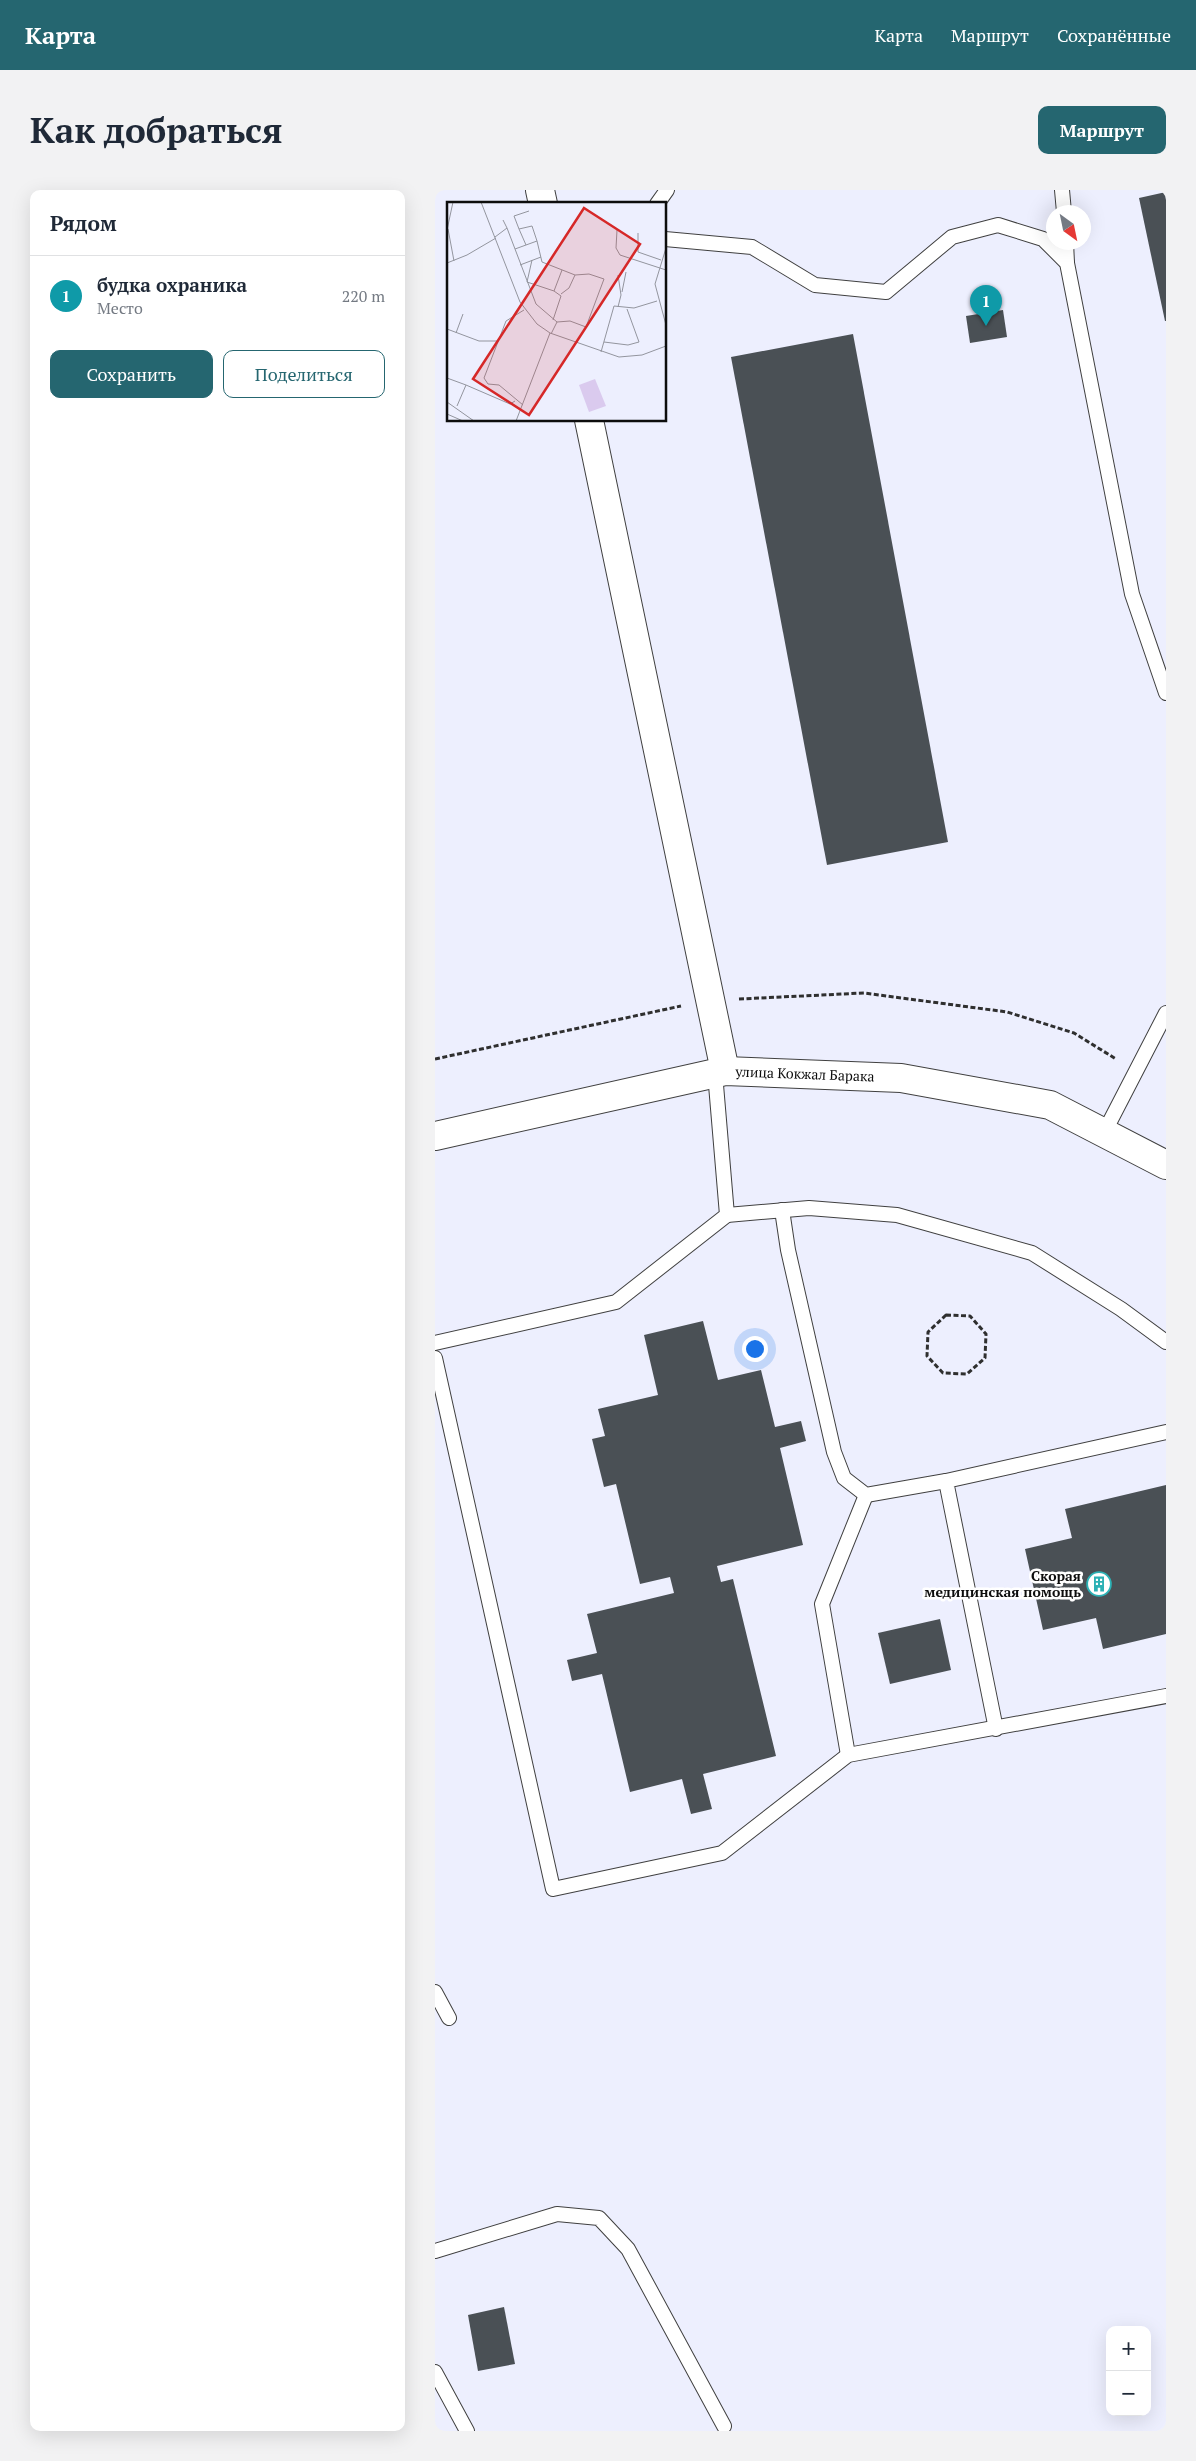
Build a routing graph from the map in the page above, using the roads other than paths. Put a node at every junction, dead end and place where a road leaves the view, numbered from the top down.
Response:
1 (667, 190) edge
2 (1062, 190) edge
3 (658, 202) edge
4 (1063, 205) edge
5 (666, 239) edge
6 (1066, 250) edge
7 (1067, 263) junction
8 (589, 421) edge
9 (1165, 685) edge
10 (1166, 1013) edge
11 (720, 1072) junction
12 (1104, 1133) junction
13 (435, 1136) edge
14 (1166, 1165) edge
15 (782, 1210) junction
16 (727, 1215) junction
17 (1166, 1342) edge
18 (435, 1343) edge
19 (435, 1358) edge
20 (1166, 1432) edge
21 (946, 1481) junction
22 (866, 1496) junction
23 (1166, 1696) edge
24 (996, 1728) junction
25 (848, 1755) junction
26 (435, 1992) edge
27 (449, 2018) dead end
28 (435, 2251) edge
29 (435, 2372) edge
30 (724, 2426) dead end
31 (467, 2431) edge

1 - 3 lane
2 - 4 lane
5 - 7 lane
6 - 7 lane
7 - 9 lane
8 - 11 street
10 - 12 lane
11 - 12 street, улица Кокжал Барака
11 - 13 street, улица Кокжал Барака
11 - 16 lane
12 - 14 street, улица Кокжал Барака
15 - 16 lane
15 - 17 lane
15 - 22 lane
16 - 18 lane
19 - 25 lane
20 - 21 lane
21 - 22 lane
21 - 24 lane
22 - 25 lane
23 - 24 lane
24 - 25 lane
26 - 27 lane
28 - 30 lane
29 - 31 lane

